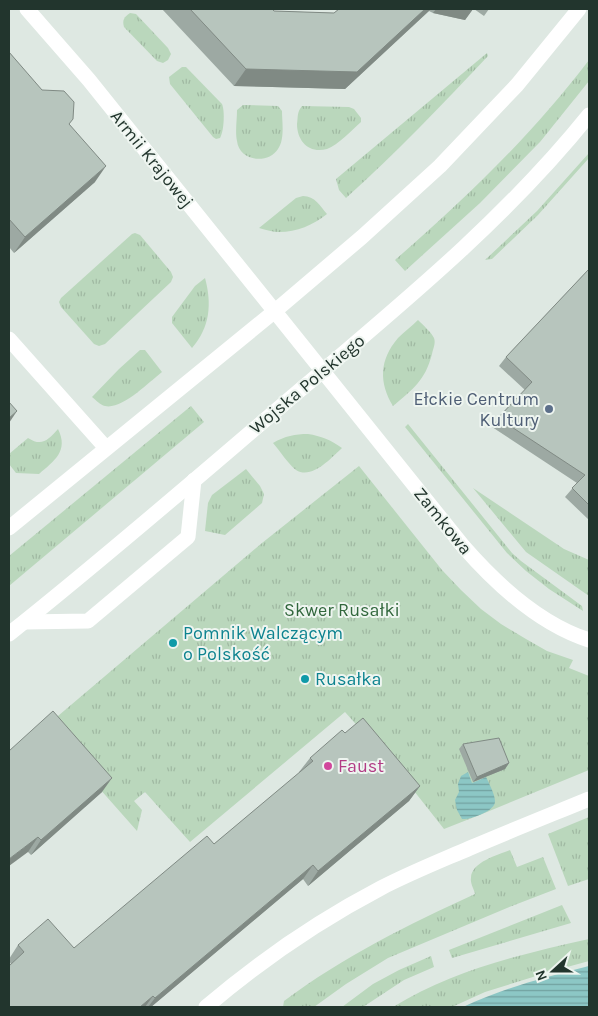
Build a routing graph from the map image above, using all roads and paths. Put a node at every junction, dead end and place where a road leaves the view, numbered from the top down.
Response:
1 (27, 9) edge
2 (580, 9) edge
3 (589, 115) edge
4 (274, 311) junction
5 (9, 339) edge
6 (322, 371) junction
7 (106, 448) junction
8 (194, 480) junction
9 (9, 528) edge
10 (25, 622) junction
11 (9, 634) edge
12 (589, 640) edge
13 (589, 799) edge
14 (206, 1007) edge

1 - 4 street, Armii Krajowej
2 - 4 street
3 - 6 street, Wojska Polskiego
4 - 6 street, Armii Krajowej
4 - 7 street
5 - 7 street
6 - 8 street, Wojska Polskiego
6 - 12 street, Zamkowa
7 - 9 street
8 - 10 street, Wojska Polskiego
8 - 10 street
10 - 11 street, Wojska Polskiego
13 - 14 street

